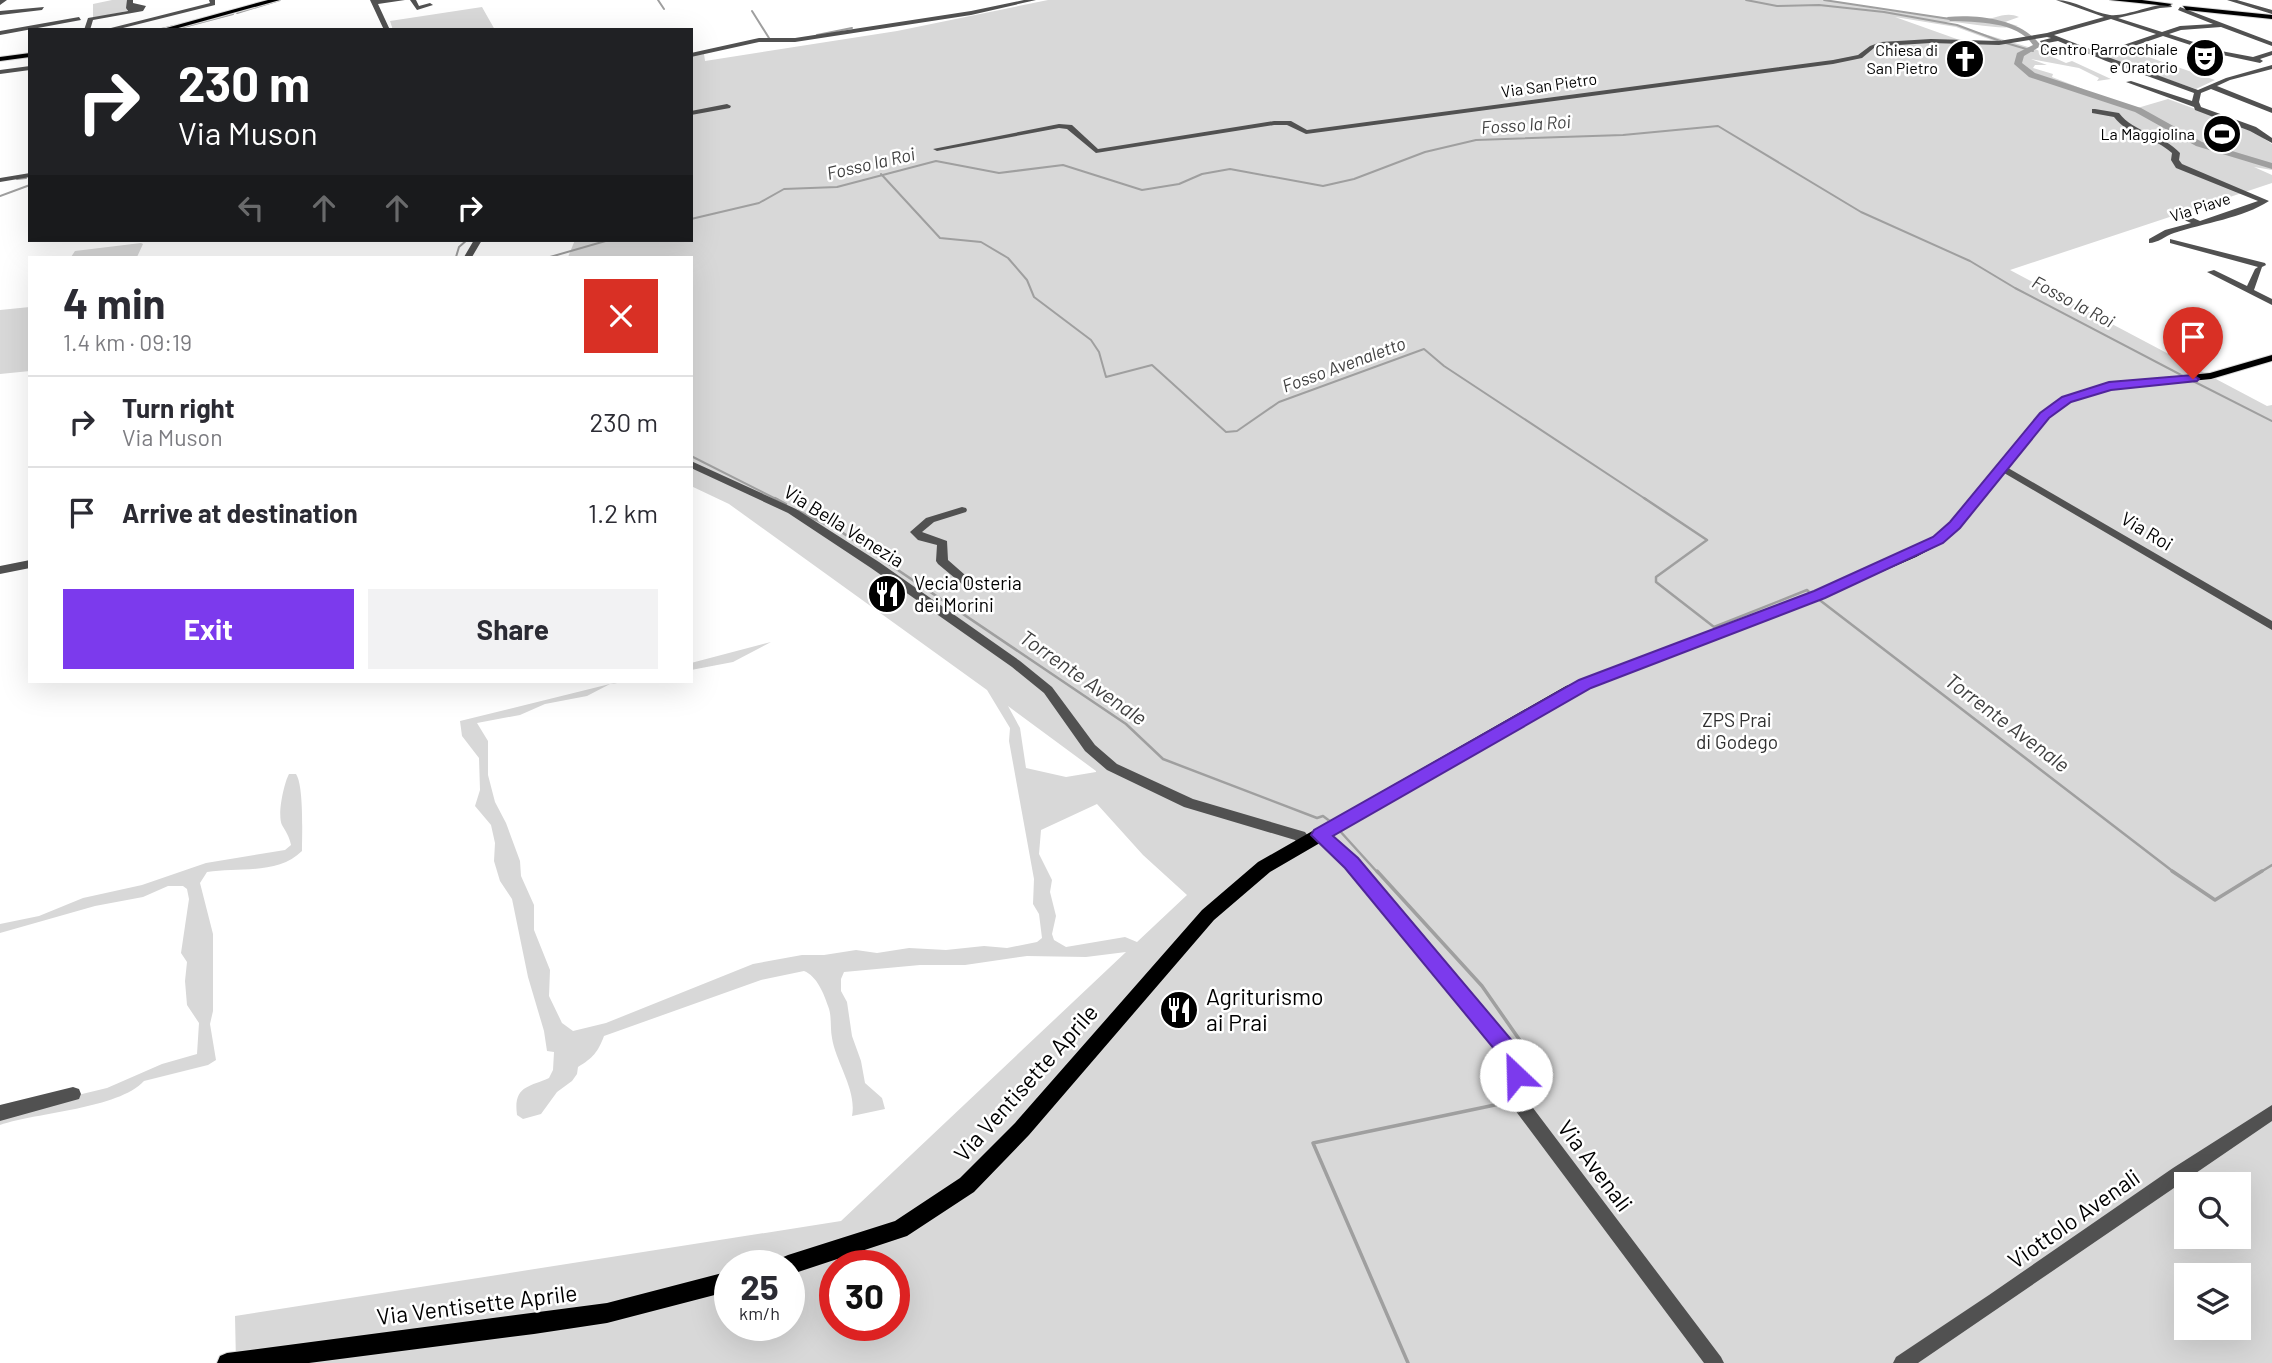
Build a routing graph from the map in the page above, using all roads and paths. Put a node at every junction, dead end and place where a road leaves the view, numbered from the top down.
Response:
1 (182, 0) edge
2 (212, 0) edge
3 (276, 0) edge
4 (402, 0) edge
5 (413, 0) edge
6 (1033, 0) edge
7 (2059, 0) edge
8 (2115, 0) edge
9 (2230, 0) edge
10 (130, 2) edge
11 (374, 2) edge
12 (2153, 2) edge
13 (430, 5) dead end
14 (2181, 6) edge
15 (42, 8) dead end
16 (133, 12) junction
17 (0, 13) edge
18 (179, 13) junction
19 (2272, 14) edge
20 (2111, 18) junction
21 (79, 19) dead end
22 (2221, 25) junction
23 (32, 28) edge
24 (88, 28) edge
25 (115, 28) edge
26 (170, 28) edge
27 (386, 28) edge
28 (28, 29) edge
29 (0, 34) edge
30 (2161, 34) junction
31 (2048, 35) junction
32 (2059, 39) junction
33 (2272, 44) edge
34 (2049, 52) dead end
35 (2272, 53) edge
36 (28, 54) edge
37 (693, 55) edge
38 (2099, 56) junction
39 (0, 59) edge
40 (2253, 59) junction
41 (2272, 67) edge
42 (28, 68) edge
43 (0, 72) edge
44 (2129, 82) dead end
45 (2210, 86) junction
46 (2198, 92) junction
47 (2195, 105) junction
48 (727, 106) dead end
49 (2095, 111) dead end
50 (2272, 111) edge
51 (693, 113) edge
52 (2271, 140) edge
53 (937, 149) dead end
54 (28, 175) edge
55 (0, 180) edge
56 (2265, 201) edge
57 (2272, 210) edge
58 (2179, 212) dead end
59 (2198, 223) junction
60 (2151, 241) dead end
61 (2173, 241) dead end
62 (2265, 267) edge
63 (2211, 272) dead end
64 (2249, 290) junction
65 (2272, 302) edge
66 (2272, 358) edge
67 (693, 465) edge
68 (2003, 468) junction
69 (962, 510) dead end
70 (28, 564) edge
71 (0, 569) edge
72 (968, 586) dead end
73 (2272, 626) edge
74 (1313, 839) junction
75 (73, 1094) dead end
76 (0, 1112) edge
77 (2272, 1112) edge
78 (805, 1260) edge
79 (714, 1284) edge
80 (227, 1363) edge
81 (1715, 1363) edge
82 (1902, 1363) edge

1 - 18 street
2 - 18 street
3 - 26 main road
4 - 11 street
5 - 13 street
6 - 37 street
7 - 20 street
8 - 12 main road
9 - 19 street
10 - 16 street
10 - 16 street
11 - 27 street
12 - 14 main road
14 - 19 main road
14 - 20 street, Via San Pietro
14 - 22 street
15 - 17 street
16 - 24 street
18 - 25 street
20 - 30 street
20 - 31 street, Via San Pietro
21 - 23 street
22 - 30 street
22 - 33 street
28 - 29 street
30 - 38 street
30 - 40 street
31 - 32 street
31 - 53 street, Via San Pietro
32 - 34 street
32 - 38 street
35 - 40 street
36 - 39 main road
38 - 46 street
40 - 41 street
41 - 45 street
42 - 43 street
44 - 47 street
45 - 46 street
45 - 50 street
46 - 47 street
47 - 52 street
48 - 51 street
49 - 56 street, Via Piave
54 - 55 street
56 - 57 street
56 - 59 street, Via Piave
58 - 59 street
59 - 60 street, Via Piave
61 - 62 street
62 - 64 street
63 - 64 street
64 - 65 street
66 - 68 main road, Via Ventisette Aprile
67 - 74 street, Via Bella Venezia
68 - 73 street, Via Roi
68 - 74 main road, Via Ventisette Aprile
69 - 72 street
70 - 71 street
74 - 78 main road, Via Ventisette Aprile
74 - 81 street, Via Avenali
75 - 76 street
77 - 82 street, Viottolo Avenali
79 - 80 main road, Via Ventisette Aprile

